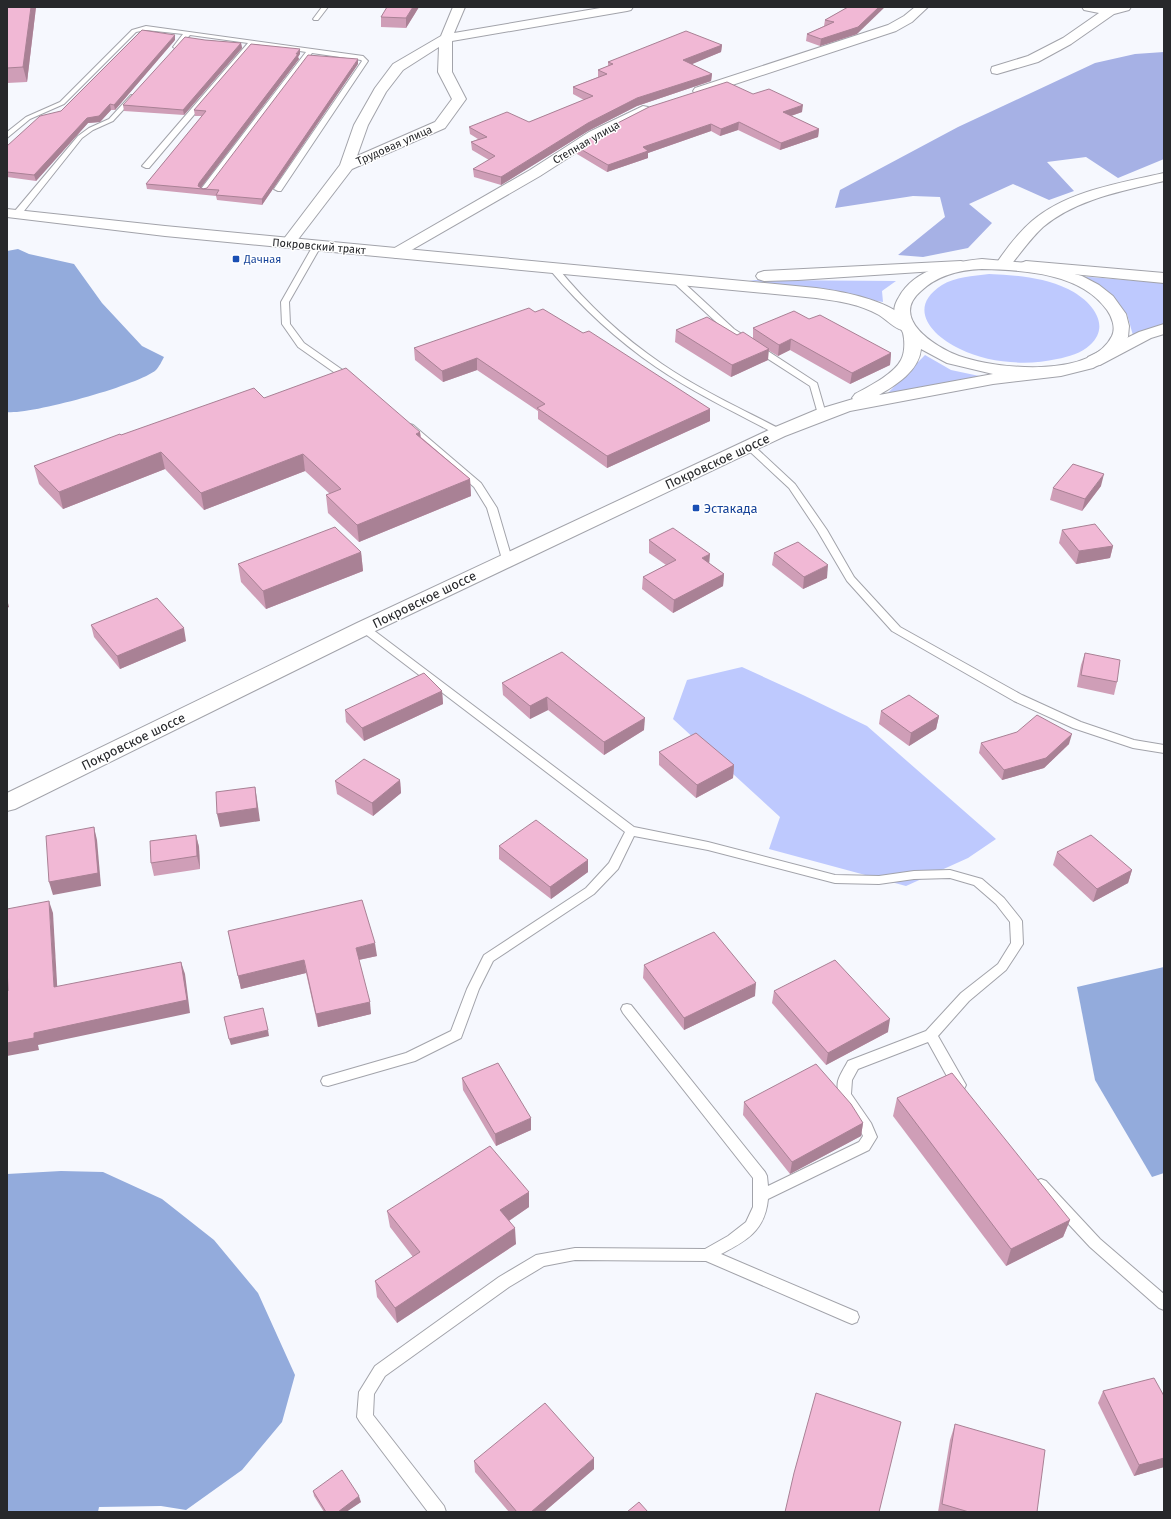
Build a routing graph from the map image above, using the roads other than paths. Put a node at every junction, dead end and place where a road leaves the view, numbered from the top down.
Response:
1 (325, 7) edge
2 (460, 7) edge
3 (627, 7) edge
4 (922, 7) edge
5 (1088, 7) edge
6 (1125, 7) edge
7 (1110, 11) junction
8 (316, 19) dead end
9 (188, 33) junction
10 (446, 38) junction
11 (252, 43) junction
12 (173, 50) edge
13 (311, 50) junction
14 (997, 70) dead end
15 (137, 91) edge
16 (688, 95) edge
17 (658, 105) edge
18 (7, 136) edge
19 (146, 166) dead end
20 (347, 166) junction
21 (1164, 177) edge
22 (278, 189) dead end
23 (204, 192) edge
24 (12, 214) edge
25 (288, 243) junction
26 (317, 246) junction
27 (396, 253) junction
28 (1004, 264) junction
29 (961, 266) junction
30 (1026, 266) junction
31 (554, 269) junction
32 (631, 276) junction
33 (1164, 278) edge
34 (678, 282) junction
35 (1164, 329) edge
36 (909, 330) junction
37 (1094, 361) junction
38 (1039, 373) junction
39 (359, 386) edge
40 (846, 406) junction
41 (822, 414) junction
42 (402, 420) edge
43 (779, 432) junction
44 (749, 446) junction
45 (507, 559) junction
46 (364, 628) junction
47 (1164, 749) edge
48 (7, 803) edge
49 (631, 831) junction
50 (627, 1009) dead end
51 (931, 1035) junction
52 (328, 1081) dead end
53 (967, 1095) edge
54 (1031, 1175) edge
55 (762, 1195) junction
56 (707, 1255) junction
57 (1164, 1303) edge
58 (852, 1317) dead end
59 (438, 1512) edge

1 - 8 lane
2 - 10 main road, Трудовая улица
3 - 10 main road
4 - 16 main road
5 - 7 main road
6 - 7 main road
7 - 14 main road
9 - 11 lane
9 - 12 lane
9 - 18 lane
10 - 20 main road, Трудовая улица
10 - 20 main road, Трудовая улица
11 - 13 lane
11 - 19 lane
13 - 22 lane
13 - 23 lane
15 - 24 lane
17 - 27 main road, Степная улица
20 - 25 main road, Трудовая улица
21 - 28 main road
24 - 25 main road, Покровский тракт
25 - 26 main road, Покровский тракт
26 - 27 main road, Покровский тракт
26 - 39 lane
27 - 31 main road, Покровский тракт
28 - 29 main road
28 - 30 main road
29 - 32 main road
29 - 36 main road, Покровское шоссе
30 - 33 main road
30 - 37 main road
31 - 32 main road, Покровский тракт
31 - 43 lane
32 - 34 main road
34 - 36 main road
34 - 41 lane
35 - 37 main road
36 - 38 main road
36 - 40 main road, Покровское шоссе
37 - 38 main road
38 - 40 main road, Покровское шоссе
40 - 41 main road, Покровское шоссе
41 - 43 main road, Покровское шоссе
42 - 45 lane
43 - 44 main road, Покровское шоссе
44 - 45 main road, Покровское шоссе
44 - 47 lane
45 - 46 main road, Покровское шоссе
46 - 48 main road, Покровское шоссе
46 - 49 lane
49 - 51 lane
49 - 52 lane
50 - 55 lane
51 - 53 lane
51 - 55 lane
54 - 57 lane
55 - 56 lane
56 - 58 lane
56 - 59 lane

